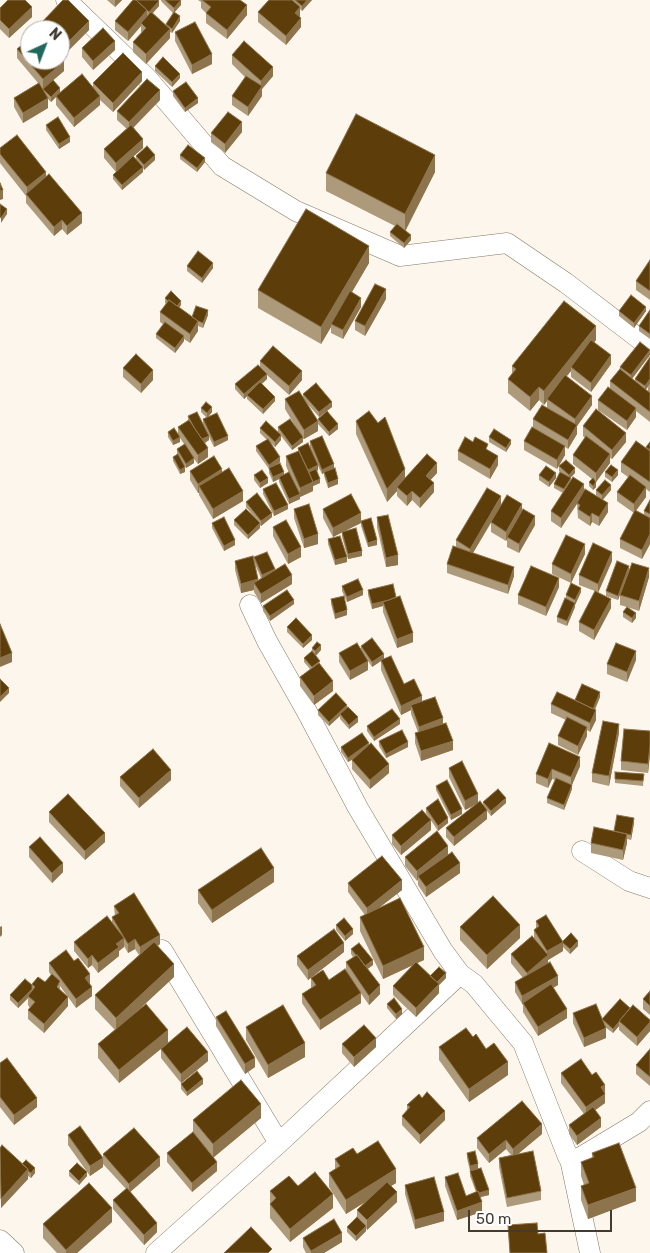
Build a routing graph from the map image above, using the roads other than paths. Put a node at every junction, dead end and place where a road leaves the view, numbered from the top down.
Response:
1 (66, 0) edge
2 (650, 347) edge
3 (250, 605) dead end
4 (582, 851) dead end
5 (650, 888) edge
6 (162, 950) edge
7 (460, 974) junction
8 (650, 1111) edge
9 (280, 1143) junction
10 (570, 1159) junction
11 (0, 1240) edge
12 (14, 1253) edge
13 (156, 1253) edge
14 (590, 1253) edge

1 - 2 street
3 - 7 street
4 - 5 street
6 - 9 street
7 - 9 street
7 - 10 street
8 - 10 street
9 - 13 street
10 - 14 street
11 - 12 street

